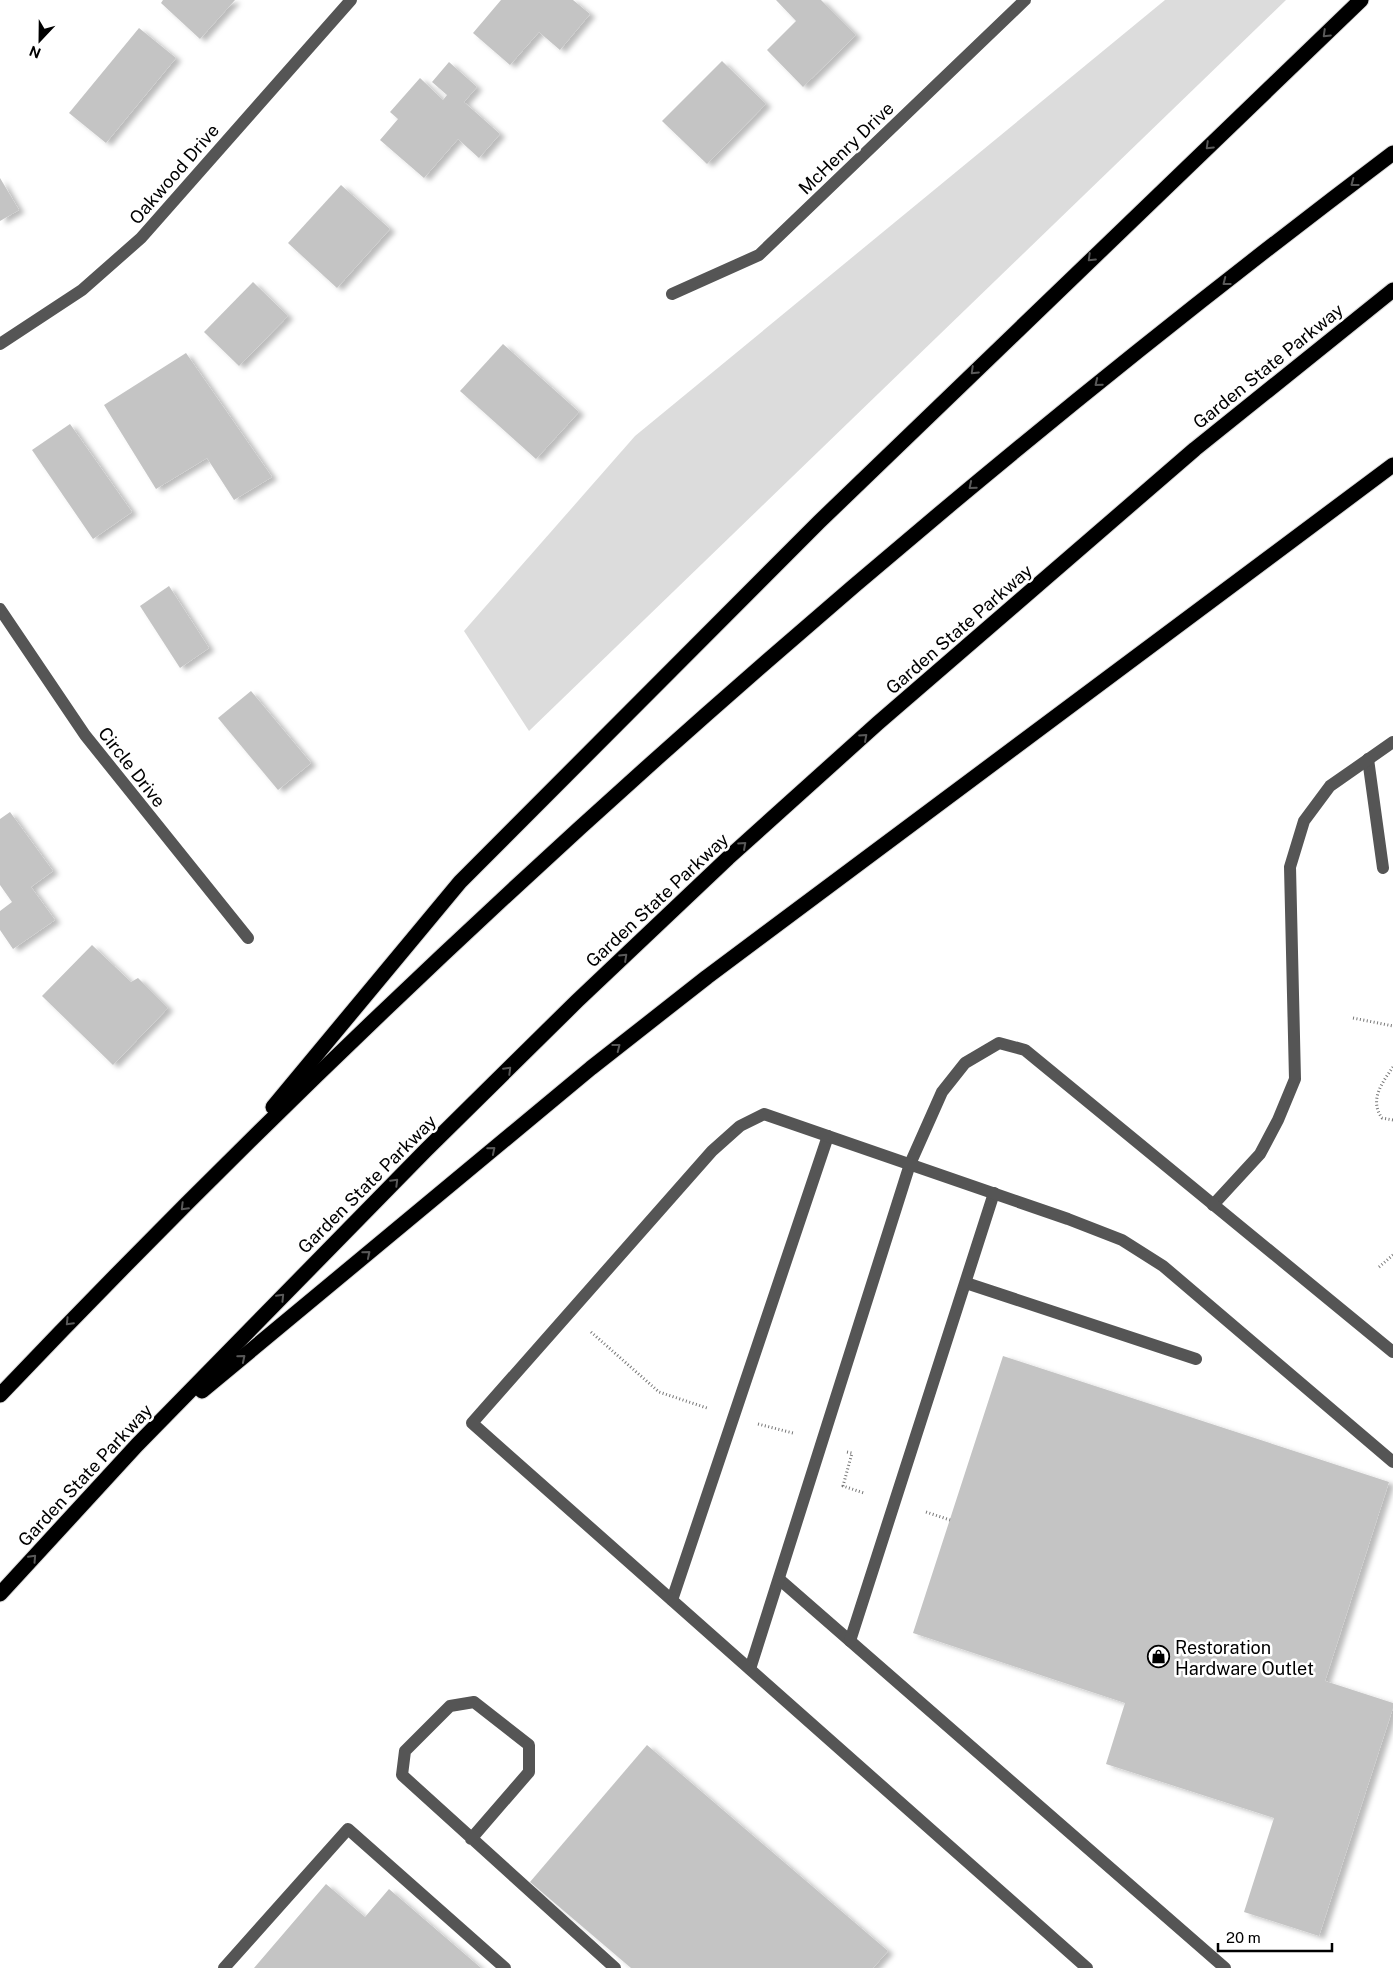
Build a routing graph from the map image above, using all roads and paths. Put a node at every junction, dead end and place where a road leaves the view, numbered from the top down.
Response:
1 (351, 0) edge
2 (1025, 0) edge
3 (1361, 0) edge
4 (1393, 153) edge
5 (1393, 290) edge
6 (672, 294) dead end
7 (0, 344) edge
8 (1393, 465) edge
9 (0, 609) edge
10 (1393, 742) edge
11 (1368, 759) junction
12 (1383, 868) dead end
13 (248, 938) dead end
14 (1353, 1018) dead end
15 (1393, 1026) edge
16 (1393, 1067) edge
17 (1393, 1120) edge
18 (828, 1136) junction
19 (910, 1164) junction
20 (218, 1172) junction
21 (994, 1193) junction
22 (1213, 1205) junction
23 (1393, 1255) edge
24 (1379, 1267) dead end
25 (966, 1283) junction
26 (591, 1332) dead end
27 (1393, 1352) edge
28 (1196, 1358) dead end
29 (0, 1395) edge
30 (707, 1408) dead end
31 (758, 1424) dead end
32 (793, 1433) dead end
33 (137, 1445) junction
34 (845, 1452) dead end
35 (1393, 1462) edge
36 (864, 1493) dead end
37 (926, 1512) dead end
38 (950, 1520) dead end
39 (779, 1579) junction
40 (0, 1594) edge
41 (672, 1600) junction
42 (850, 1641) junction
43 (750, 1669) junction
44 (471, 1839) junction
45 (224, 1968) edge
46 (505, 1968) edge
47 (615, 1968) edge
48 (1087, 1968) edge
49 (1225, 1968) edge

1 - 7 street, Oakwood Drive
2 - 6 street, McHenry Drive
3 -> 20 highway
4 -> 20 highway
33 -> 5 highway, Garden State Parkway
33 -> 8 highway
9 - 13 street, Circle Drive
10 - 11 street
11 - 12 street
11 - 22 street
14 - 15 path
16 - 17 path
18 - 19 street
18 - 41 street
18 - 41 street
19 - 21 street
19 - 22 street
19 - 39 street
20 -> 29 highway
21 - 25 street
21 - 35 street
22 - 27 street
23 - 24 path
25 - 28 street
25 - 42 street
26 - 30 path
31 - 32 path
40 -> 33 highway, Garden State Parkway
34 - 36 path
37 - 38 path
39 - 42 street
39 - 43 street
41 - 43 street
42 - 49 street
43 - 48 street
44 - 44 street
44 - 47 street
45 - 46 street

